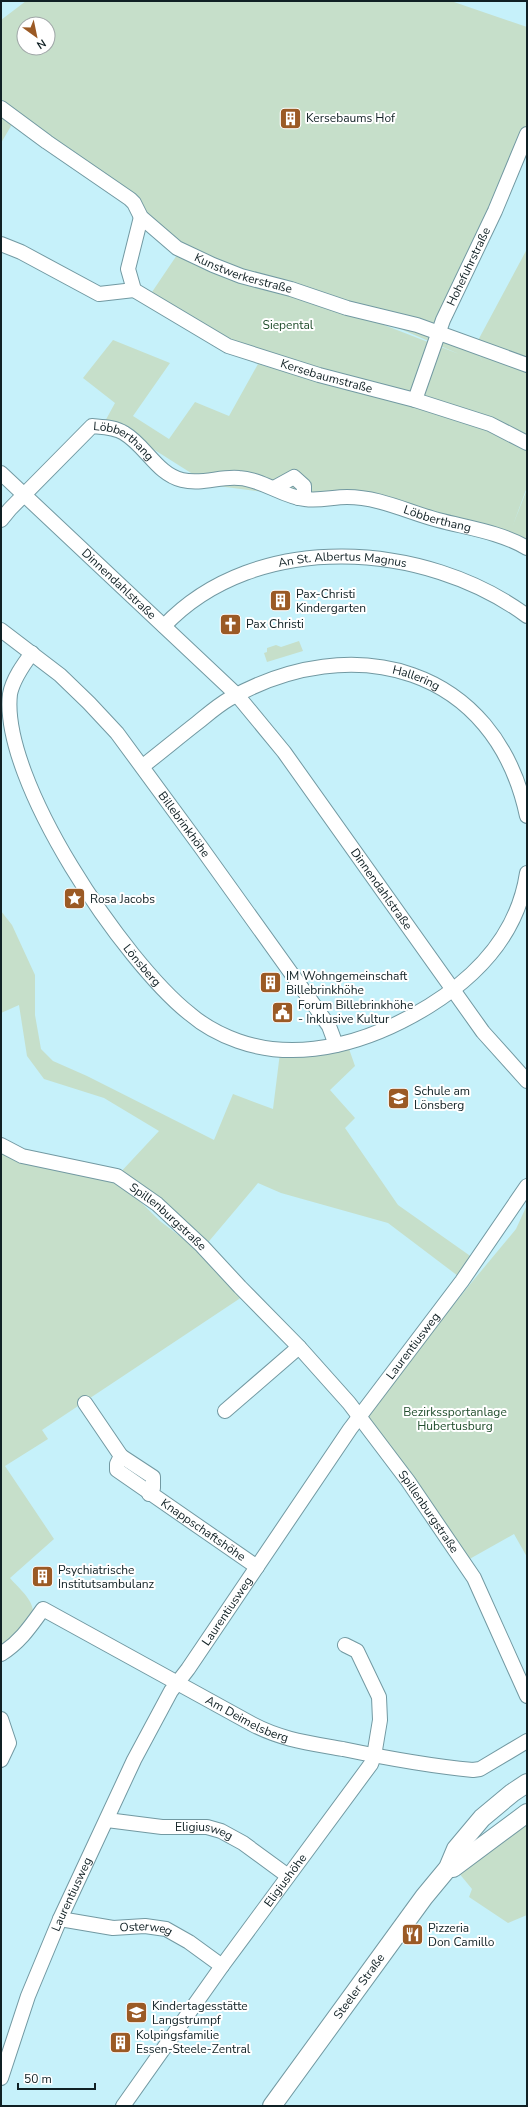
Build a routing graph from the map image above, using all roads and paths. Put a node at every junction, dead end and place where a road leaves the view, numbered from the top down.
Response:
1 (1, 108) edge
2 (527, 134) edge
3 (141, 217) junction
4 (1, 244) edge
5 (134, 290) junction
6 (438, 334) junction
7 (527, 365) edge
8 (415, 400) junction
9 (527, 443) edge
10 (1, 473) edge
11 (24, 495) junction
12 (4, 510) edge
13 (527, 548) edge
14 (527, 616) edge
15 (164, 626) junction
16 (1, 630) edge
17 (32, 653) junction
18 (237, 695) junction
19 (143, 766) junction
20 (527, 816) edge
21 (527, 873) edge
22 (454, 990) junction
23 (336, 1045) junction
24 (527, 1081) edge
25 (1, 1145) edge
26 (527, 1186) edge
27 (299, 1347) junction
28 (85, 1403) dead end
29 (225, 1411) dead end
30 (358, 1418) junction
31 (257, 1567) junction
32 (345, 1645) dead end
33 (1, 1654) edge
34 (178, 1683) junction
35 (527, 1696) edge
36 (1, 1719) edge
37 (527, 1741) edge
38 (374, 1756) junction
39 (1, 1760) edge
40 (527, 1783) edge
41 (527, 1813) edge
42 (106, 1820) junction
43 (448, 1868) junction
44 (288, 1876) junction
45 (60, 1919) junction
46 (222, 1966) junction
47 (1, 2078) edge
48 (123, 2106) edge
49 (272, 2106) edge

1 - 3 street, Kunstwerkerstraße
2 - 6 street, Hohefuhrstraße
3 - 5 street
3 - 6 street, Kunstwerkerstraße
4 - 5 street
5 - 8 street, Kersebaumstraße
6 - 7 street, Kunstwerkerstraße
6 - 8 street, Hohefuhrstraße
8 - 9 street, Kersebaumstraße
10 - 11 street, Dinnendahlstraße
11 - 12 street, Löbberthang
11 - 13 street, Löbberthang
11 - 15 street, Dinnendahlstraße
14 - 15 street, An St. Albertus Magnus
15 - 18 street, Dinnendahlstraße
16 - 17 street, Billebrinkhöhe
17 - 19 street, Billebrinkhöhe
17 - 23 street, Lönsberg
18 - 19 street
18 - 20 street, Hallering
18 - 22 street, Dinnendahlstraße
19 - 23 street, Billebrinkhöhe
21 - 22 street
22 - 23 street, Lönsberg
22 - 24 street, Dinnendahlstraße
25 - 27 street, Spillenburgstraße
26 - 30 street, Laurentiusweg
27 - 29 street
27 - 30 street, Spillenburgstraße
28 - 31 street, Knappschaftshöhe
30 - 31 street, Laurentiusweg
30 - 35 street, Spillenburgstraße
31 - 34 street, Laurentiusweg
32 - 38 street, Eligiushöhe
33 - 34 street, Am Deimelsberg
34 - 38 street, Am Deimelsberg
34 - 42 street, Laurentiusweg
36 - 39 street
37 - 38 street, Am Deimelsberg
38 - 44 street, Eligiushöhe
40 - 43 main road, Steeler Straße
41 - 43 main road, Steeler Straße
42 - 44 street, Eligiusweg
42 - 45 street, Laurentiusweg
43 - 49 main road, Steeler Straße
44 - 46 street, Eligiushöhe
45 - 46 street, Osterweg
45 - 47 street, Laurentiusweg
46 - 48 street, Eligiushöhe

